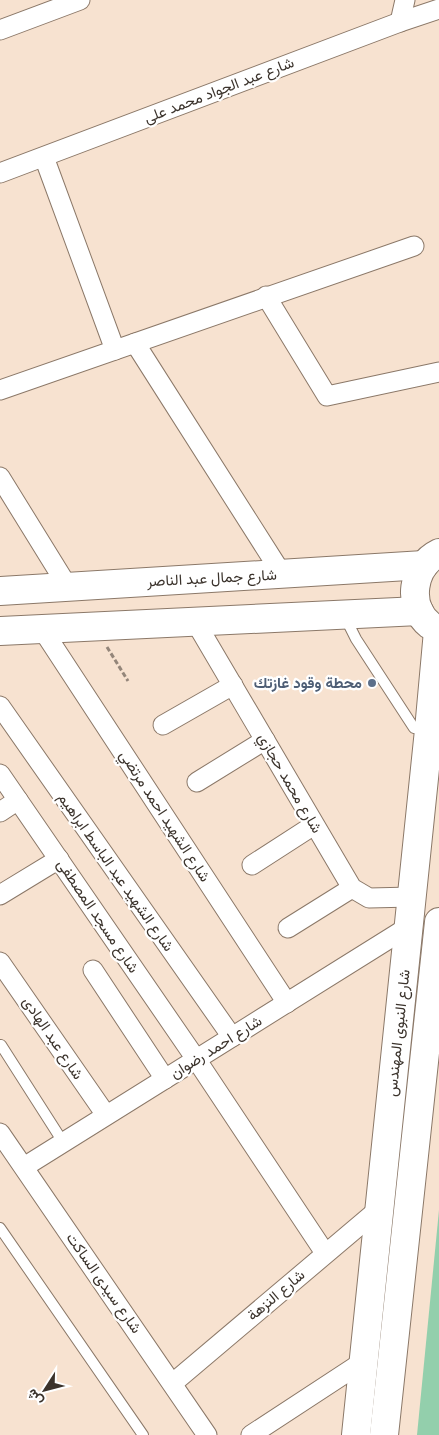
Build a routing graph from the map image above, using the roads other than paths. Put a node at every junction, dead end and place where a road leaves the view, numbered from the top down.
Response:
1 (80, 0) edge
2 (405, 0) edge
3 (439, 9) edge
4 (400, 22) junction
5 (0, 30) edge
6 (44, 157) junction
7 (0, 173) edge
8 (414, 246) dead end
9 (266, 296) junction
10 (135, 343) junction
11 (115, 350) junction
12 (439, 372) edge
13 (0, 390) edge
14 (0, 477) edge
15 (431, 559) edge
16 (282, 574) junction
17 (68, 587) junction
18 (0, 591) edge
19 (419, 611) junction
20 (344, 614) junction
21 (196, 623) junction
22 (42, 630) junction
23 (0, 631) edge
24 (438, 631) edge
25 (233, 685) junction
26 (0, 706) edge
27 (163, 725) dead end
28 (430, 730) junction
29 (265, 740) junction
30 (0, 774) edge
31 (197, 782) dead end
32 (18, 800) junction
33 (0, 812) edge
34 (314, 825) junction
35 (59, 859) junction
36 (252, 865) dead end
37 (352, 888) junction
38 (0, 895) edge
39 (412, 897) junction
40 (439, 922) edge
41 (408, 927) junction
42 (288, 928) dead end
43 (0, 962) edge
44 (93, 970) dead end
45 (287, 1003) junction
46 (401, 1004) junction
47 (434, 1012) edge
48 (232, 1037) junction
49 (1, 1045) edge
50 (196, 1059) junction
51 (165, 1079) junction
52 (106, 1115) junction
53 (0, 1133) edge
54 (63, 1142) junction
55 (24, 1167) junction
56 (380, 1208) junction
57 (0, 1228) edge
58 (325, 1253) junction
59 (363, 1366) junction
60 (391, 1373) junction
61 (173, 1383) junction
62 (359, 1407) junction
63 (386, 1423) edge
64 (143, 1435) edge
65 (207, 1435) edge
66 (251, 1435) edge
67 (356, 1435) edge

1 - 5 street
2 - 4 street
3 - 4 street, شارع عبد الجواد محمد على
4 - 6 street, شارع عبد الجواد محمد على
6 - 7 street, شارع عبد الجواد محمد على
6 - 11 street
8 - 9 street
9 - 10 street
9 - 12 street
10 - 11 street
10 - 16 street
11 - 13 street
14 - 17 street
15 - 16 main road, شارع جمال عبد الناصر
15 - 19 main road
16 - 17 main road, شارع جمال عبد الناصر
17 - 18 main road, شارع جمال عبد الناصر
19 - 20 main road
19 - 24 main road
20 - 21 main road
20 - 28 lane
21 - 22 main road
21 - 25 street, شارع محمد حجازي
22 - 23 main road
22 - 45 street, شارع الشهيد احمد مرتضي
24 - 28 main road, شارع النبوى المهندس
25 - 27 street
25 - 29 street, شارع محمد حجازي
26 - 48 street, شارع الشهيد عبد الباسط ابراهيم
28 - 39 main road, شارع النبوى المهندس
29 - 31 street
29 - 34 street, شارع محمد حجازي
30 - 32 street, شارع مسجد المصطفى
32 - 33 street
32 - 35 street, شارع مسجد المصطفى
34 - 36 street
34 - 37 street, شارع محمد حجازي
35 - 38 street
35 - 50 street, شارع مسجد المصطفى
37 - 39 street
37 - 42 street
39 - 41 main road, شارع النبوى المهندس
40 - 47 main road, شارع النبوى المهندس
41 - 45 street, شارع احمد رضوان
41 - 46 main road, شارع النبوى المهندس
43 - 52 street, شارع عبد الهادى
44 - 51 street
45 - 48 street, شارع احمد رضوان
46 - 47 main road
46 - 56 main road, شارع النبوى المهندس
47 - 60 main road, شارع النبوى المهندس
48 - 50 street, شارع احمد رضوان
49 - 54 lane
50 - 51 street, شارع احمد رضوان
50 - 58 street, شارع مسجد المصطفى
51 - 52 street, شارع احمد رضوان
52 - 54 street, شارع احمد رضوان
53 - 55 street, شارع سيدى الساكت
54 - 55 street, شارع احمد رضوان
55 - 61 street, شارع سيدى الساكت
56 - 58 street, شارع النزهة
56 - 59 main road, شارع النبوى المهندس
57 - 64 lane
58 - 61 street, شارع النزهة
59 - 60 main road
59 - 62 main road, شارع النبوى المهندس
59 - 66 street
60 - 63 main road, شارع النبوى المهندس
61 - 65 street, شارع سيدى الساكت
62 - 63 main road
62 - 67 main road, شارع النبوى المهندس

